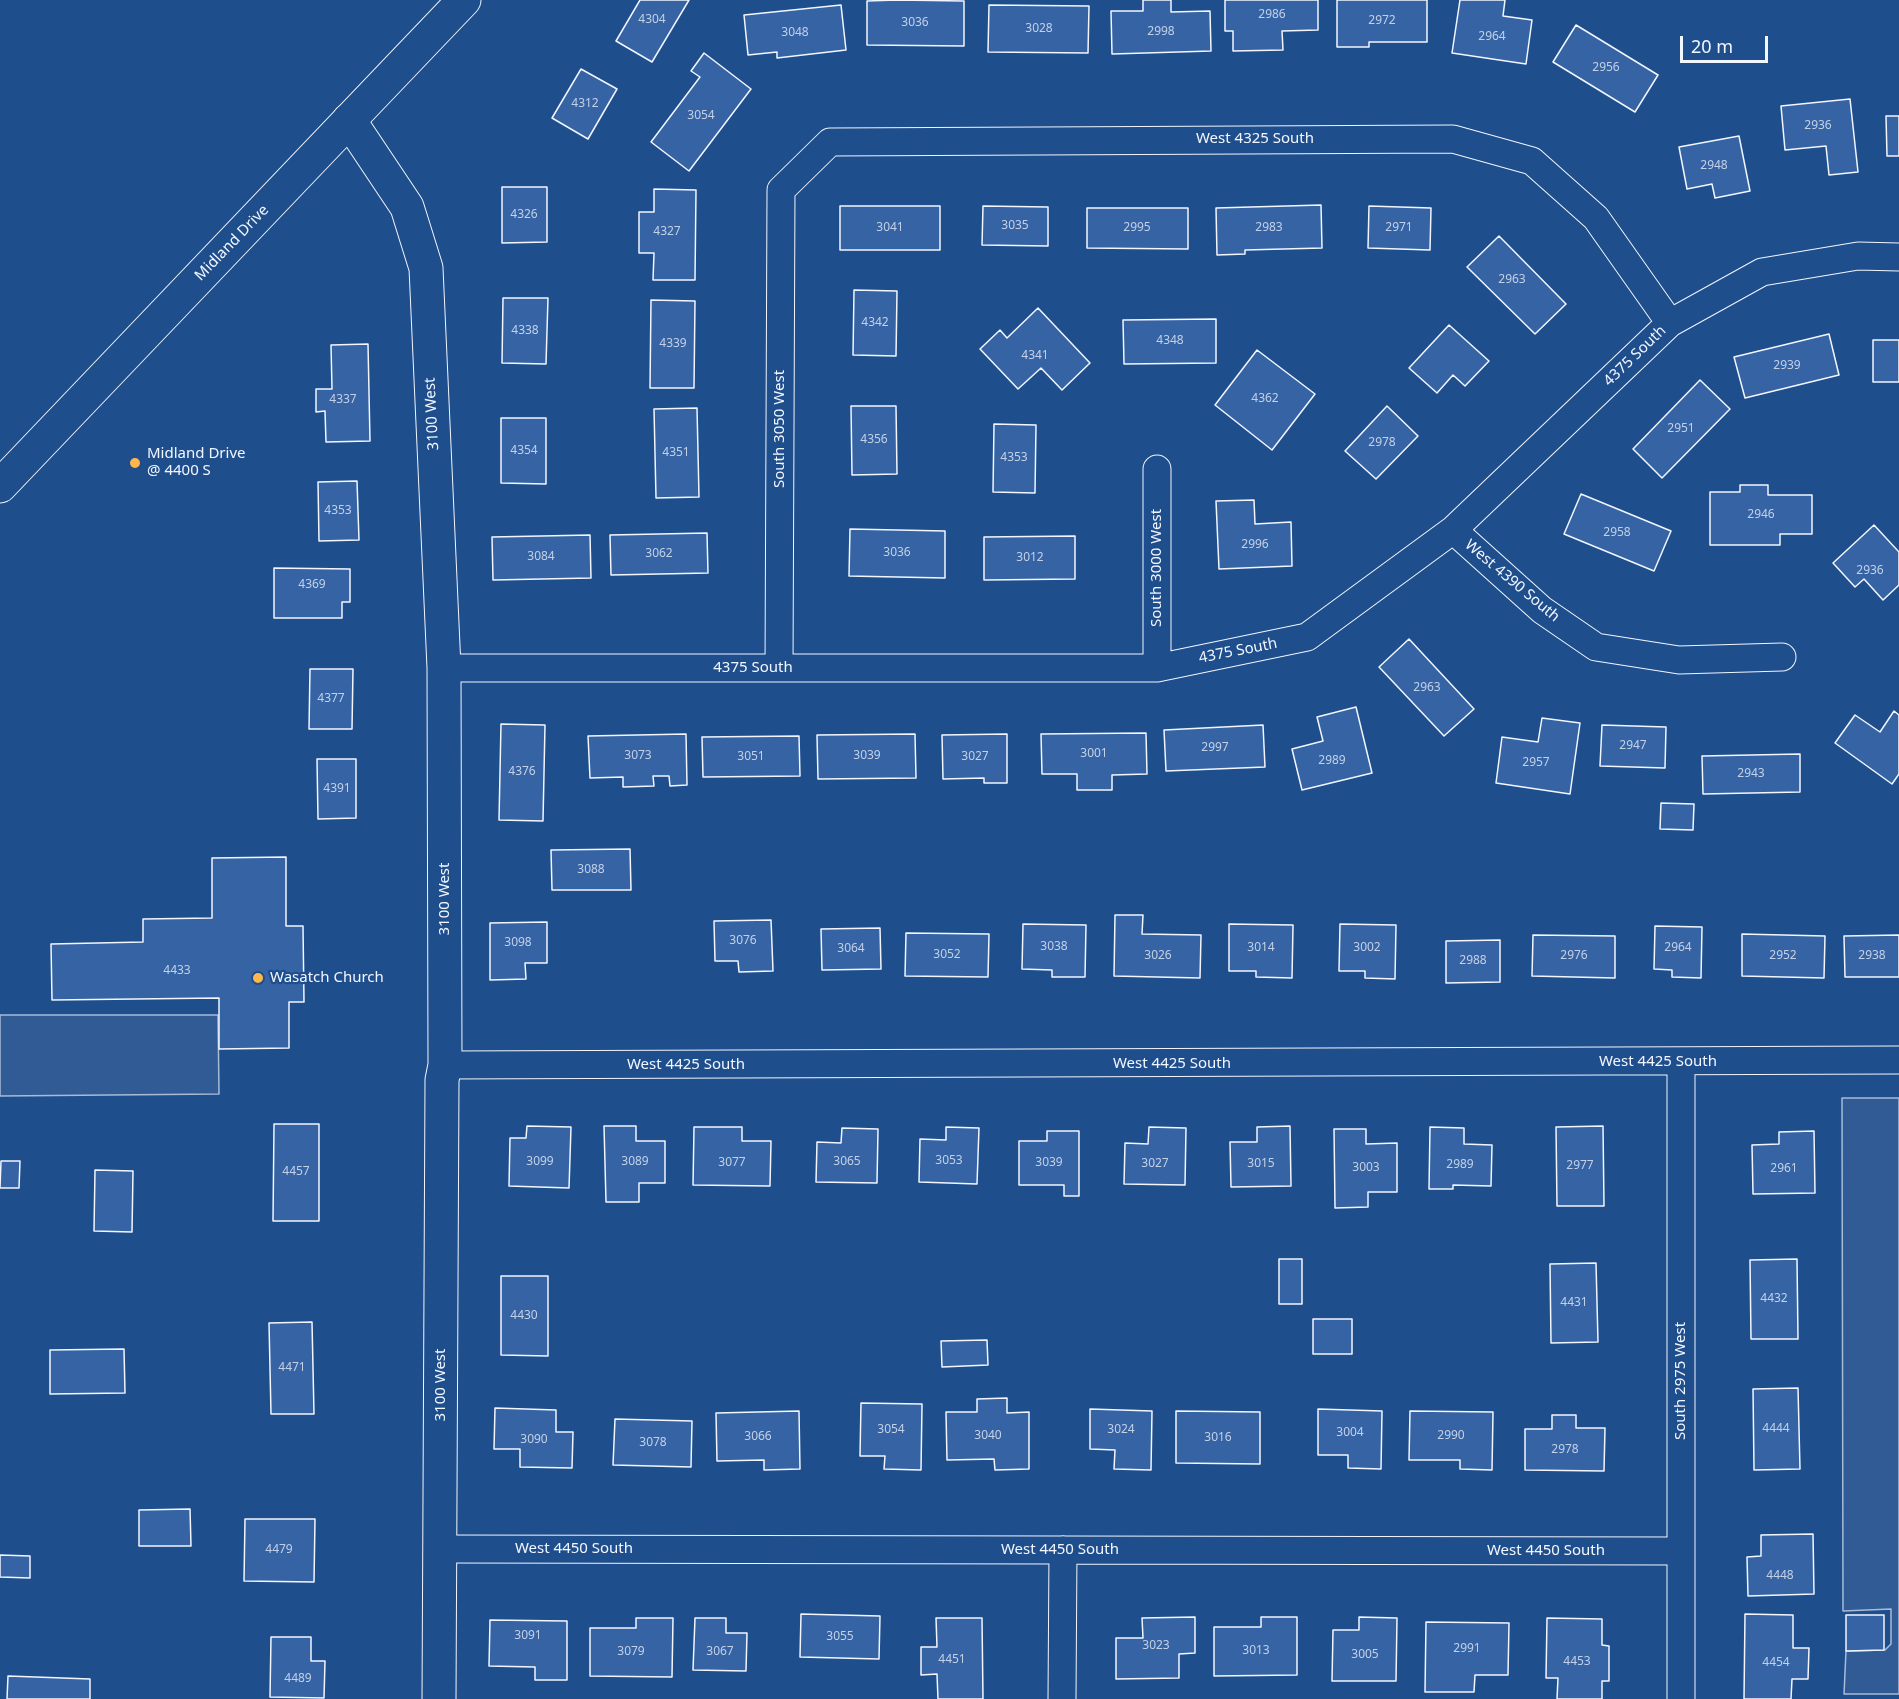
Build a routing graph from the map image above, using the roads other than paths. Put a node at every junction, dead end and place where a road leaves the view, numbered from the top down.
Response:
1 (464, 0) edge
2 (349, 120) junction
3 (781, 190) joint
4 (1899, 257) edge
5 (1670, 323) junction
6 (1157, 469) dead end
7 (0, 486) edge
8 (1453, 530) junction
9 (1782, 657) dead end
10 (444, 668) junction
11 (779, 668) junction
12 (1157, 668) junction
13 (1899, 1060) edge
14 (1681, 1062) junction
15 (445, 1065) junction
16 (440, 1549) junction
17 (1062, 1550) junction
18 (1681, 1551) junction
19 (439, 1699) edge
20 (1062, 1699) edge
21 (1681, 1699) edge

1 - 2 street, Midland Drive
2 - 7 street, Midland Drive
2 - 10 street, 3100 West
3 - 5 street, West 4325 South
3 - 11 street, South 3050 West
4 - 5 street, 4375 South
5 - 8 street, 4375 South
6 - 12 street, South 3000 West
8 - 9 street, West 4390 South
8 - 12 street, 4375 South
10 - 11 street, 4375 South
10 - 15 street, 3100 West
11 - 12 street, 4375 South
13 - 14 street, West 4425 South
14 - 15 street, West 4425 South
14 - 18 street, South 2975 West
15 - 16 street, 3100 West
16 - 17 street, West 4450 South
16 - 19 street, 3100 West
17 - 18 street, West 4450 South
17 - 20 street
18 - 21 street, South 2975 West

